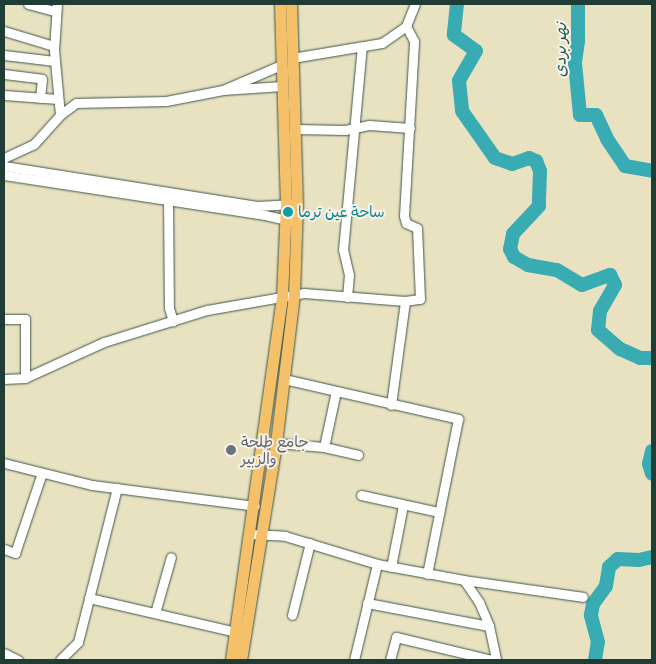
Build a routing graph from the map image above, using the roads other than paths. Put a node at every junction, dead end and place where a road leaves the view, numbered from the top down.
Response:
1 (28, 4) edge
2 (280, 4) edge
3 (290, 4) edge
4 (415, 4) edge
5 (56, 7) edge
6 (406, 26) junction
7 (4, 31) edge
8 (54, 46) junction
9 (362, 46) junction
10 (4, 55) edge
11 (292, 58) junction
12 (55, 61) junction
13 (281, 65) junction
14 (4, 74) edge
15 (282, 86) junction
16 (223, 90) junction
17 (4, 95) edge
18 (40, 98) junction
19 (58, 99) junction
20 (60, 115) junction
21 (355, 128) junction
22 (410, 128) junction
23 (295, 129) junction
24 (4, 158) edge
25 (4, 166) edge
26 (21, 173) junction
27 (4, 175) edge
28 (168, 200) junction
29 (292, 205) junction
30 (292, 220) junction
31 (288, 296) junction
32 (347, 297) junction
33 (405, 300) junction
34 (4, 319) edge
35 (173, 321) junction
36 (26, 378) junction
37 (4, 379) edge
38 (284, 380) junction
39 (336, 391) junction
40 (390, 405) junction
41 (276, 443) junction
42 (324, 447) junction
43 (358, 456) dead end
44 (4, 463) edge
45 (42, 473) junction
46 (117, 488) junction
47 (361, 495) dead end
48 (403, 505) junction
49 (254, 506) junction
50 (440, 512) junction
51 (256, 535) junction
52 (310, 543) junction
53 (4, 549) edge
54 (171, 557) dead end
55 (376, 564) junction
56 (391, 567) junction
57 (427, 574) junction
58 (464, 580) junction
59 (583, 597) dead end
60 (89, 598) junction
61 (368, 602) junction
62 (155, 613) junction
63 (292, 615) dead end
64 (489, 626) junction
65 (241, 633) junction
66 (4, 653) edge
67 (18, 660) edge
68 (60, 660) edge
69 (231, 660) edge
70 (241, 660) edge
71 (354, 660) edge
72 (390, 660) edge
73 (492, 660) edge
74 (496, 660) edge

1 - 5 street
2 - 13 main road
3 - 11 main road
4 - 6 street
5 - 8 street
6 - 9 street
6 - 22 street
7 - 8 street
8 - 12 street
9 - 11 street
9 - 21 street
10 - 12 street
11 - 23 main road
12 - 19 street
13 - 15 main road
13 - 16 street
14 - 18 street
15 - 16 street
15 - 29 main road
16 - 20 street
17 - 18 street
18 - 19 street
19 - 20 street
20 - 24 street
21 - 22 street
21 - 23 street
21 - 32 street
22 - 33 street
23 - 29 main road
25 - 26 street
26 - 27 street
26 - 28 street
26 - 29 street
28 - 30 street
28 - 35 street
29 - 30 main road
30 - 31 main road
31 - 32 street
31 - 35 street
31 - 38 main road
31 - 49 main road
32 - 33 street
33 - 40 street
34 - 36 street
35 - 36 street
36 - 37 street
38 - 39 street
38 - 41 main road
39 - 40 street
39 - 42 street
40 - 50 street
41 - 42 street
41 - 51 main road
42 - 43 street
44 - 45 street
45 - 46 street
45 - 53 street
46 - 49 street
46 - 60 street
47 - 48 street
48 - 50 street
48 - 56 street
49 - 51 main road
50 - 57 street
51 - 52 street
51 - 65 main road
52 - 55 street
52 - 63 street
54 - 62 street
55 - 56 street
55 - 61 street
56 - 57 street
57 - 58 street
58 - 59 street
58 - 64 street
60 - 62 street
60 - 68 street
61 - 64 street
61 - 71 street
62 - 65 street
64 - 74 street
65 - 69 main road
65 - 70 main road
66 - 67 street
72 - 73 street

